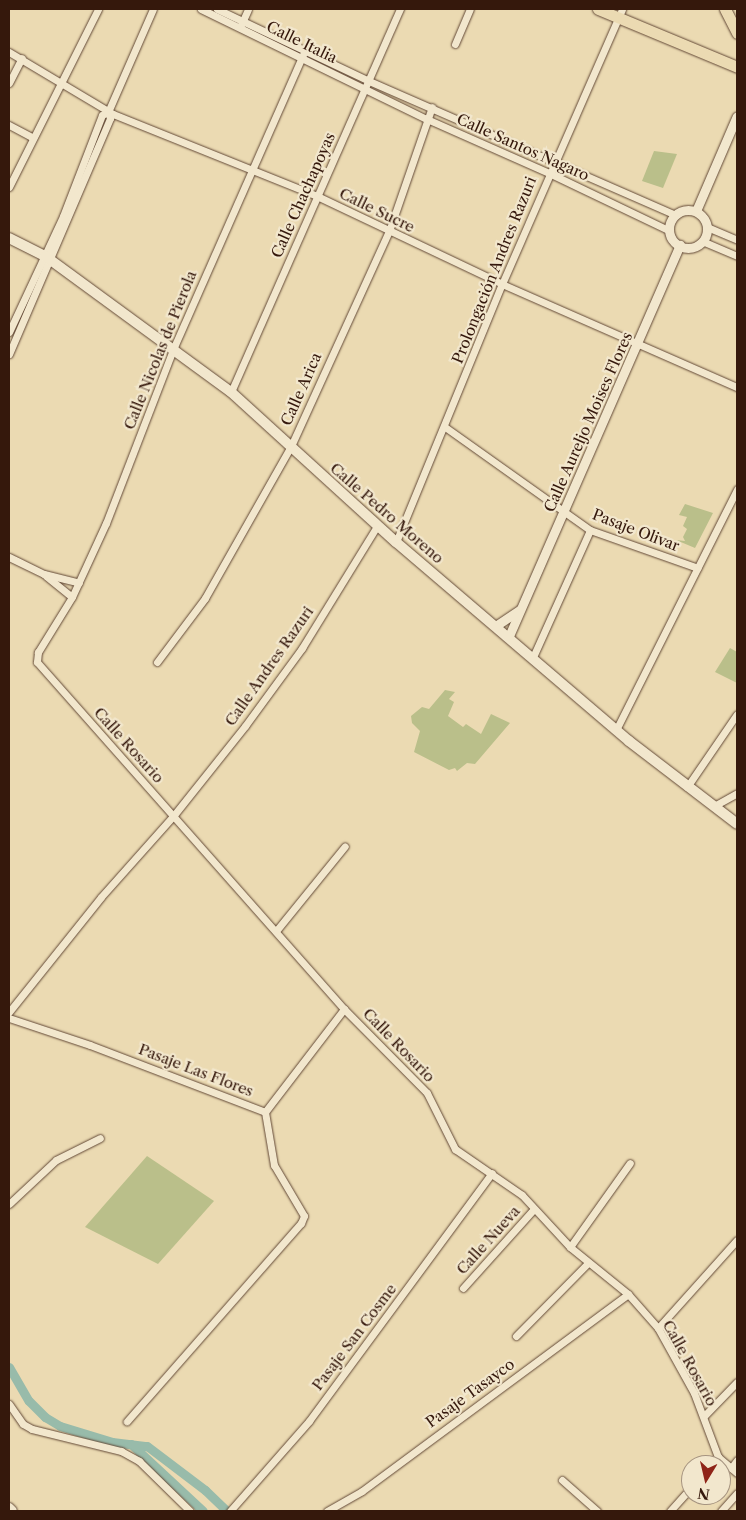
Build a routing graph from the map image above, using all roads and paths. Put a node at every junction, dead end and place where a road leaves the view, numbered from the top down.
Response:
1 (98, 9) edge
2 (153, 9) edge
3 (200, 9) edge
4 (217, 9) edge
5 (248, 9) edge
6 (400, 9) edge
7 (470, 9) edge
8 (598, 9) edge
9 (725, 9) edge
10 (620, 13) edge
11 (241, 24) junction
12 (737, 33) edge
13 (455, 44) dead end
14 (9, 52) edge
15 (303, 54) junction
16 (22, 58) junction
17 (737, 67) edge
18 (369, 80) junction
19 (9, 83) edge
20 (61, 83) junction
21 (365, 89) junction
22 (432, 108) junction
23 (108, 112) junction
24 (737, 116) edge
25 (427, 120) junction
26 (9, 124) edge
27 (33, 138) junction
28 (556, 160) junction
29 (251, 170) junction
30 (550, 173) junction
31 (9, 187) edge
32 (317, 196) junction
33 (696, 211) junction
34 (676, 215) junction
35 (707, 227) junction
36 (389, 231) junction
37 (670, 231) junction
38 (9, 238) edge
39 (737, 240) edge
40 (702, 241) junction
41 (680, 245) junction
42 (737, 256) edge
43 (48, 258) junction
44 (502, 284) junction
45 (9, 332) edge
46 (638, 341) junction
47 (174, 347) junction
48 (9, 354) edge
49 (737, 387) edge
50 (231, 392) junction
51 (445, 427) junction
52 (290, 446) junction
53 (737, 490) edge
54 (564, 512) junction
55 (377, 526) junction
56 (590, 530) junction
57 (396, 542) junction
58 (9, 557) edge
59 (698, 568) junction
60 (44, 574) junction
61 (79, 583) junction
62 (72, 597) junction
63 (519, 609) junction
64 (497, 625) junction
65 (509, 636) junction
66 (533, 657) junction
67 (36, 658) joint
68 (157, 662) dead end
69 (737, 714) edge
70 (616, 730) junction
71 (687, 786) junction
72 (737, 793) edge
73 (714, 806) junction
74 (174, 815) junction
75 (737, 824) edge
76 (344, 846) dead end
77 (276, 931) junction
78 (344, 1009) junction
79 (9, 1012) edge
80 (9, 1018) edge
81 (265, 1112) junction
82 (100, 1138) dead end
83 (630, 1163) dead end
84 (492, 1173) junction
85 (9, 1204) edge
86 (533, 1210) junction
87 (737, 1240) edge
88 (570, 1247) junction
89 (588, 1263) junction
90 (463, 1288) dead end
91 (628, 1294) junction
92 (658, 1328) junction
93 (516, 1336) dead end
94 (737, 1382) edge
95 (9, 1404) edge
96 (704, 1416) junction
97 (127, 1421) dead end
98 (717, 1455) edge
99 (737, 1460) edge
100 (731, 1468) joint
101 (737, 1473) edge
102 (562, 1480) dead end
103 (737, 1492) edge
104 (681, 1499) edge
105 (9, 1508) edge
106 (231, 1510) edge
107 (12, 1511) edge
108 (190, 1511) edge
109 (327, 1511) edge
110 (597, 1511) edge
111 (670, 1511) edge
112 (721, 1511) edge

1 - 20 street
2 - 23 street
3 - 11 street, Calle Italia
4 - 11 street, Calle Italia
5 - 11 street
6 - 18 street, Calle Chachapoyas
7 - 13 street
8 - 10 main road
9 - 12 main road
10 - 17 main road
10 - 28 street, Prolongación Andres Razuri
11 - 15 street, Calle Italia
14 - 16 street, Calle Sucre
15 - 18 street, Calle Italia
15 - 21 street, Calle Italia
15 - 29 street, Calle Nicolas de Pierola
16 - 19 street
16 - 20 street, Calle Sucre
18 - 21 street, Calle Chachapoyas
18 - 22 street, Calle Santos Nagaro
20 - 23 street, Calle Sucre
20 - 27 street
21 - 25 street, Calle Santos Nagaro
21 - 32 street, Calle Chachapoyas
22 - 25 street, Calle Arica
22 - 28 street, Calle Santos Nagaro
23 - 29 street, Calle Sucre
23 - 43 street
24 - 33 street
25 - 30 street, Calle Santos Nagaro
25 - 36 street, Calle Arica
26 - 27 street
27 - 31 street
28 - 30 street, Prolongación Andres Razuri
28 - 34 street, Calle Santos Nagaro
29 - 32 street, Calle Sucre
29 - 47 street, Calle Nicolas de Pierola
30 - 37 street, Calle Santos Nagaro
30 - 44 street, Prolongación Andres Razuri
32 - 36 street, Calle Sucre
32 - 50 street, Calle Chachapoyas
33 - 34 street
33 - 35 street
34 - 37 street
35 - 39 street
35 - 40 street
36 - 44 street, Calle Sucre
36 - 52 street, Calle Arica
37 - 41 street
38 - 43 main road, Calle Pedro Moreno
40 - 41 street
40 - 42 street
41 - 46 street, Calle Aureljo Moises Flores
43 - 45 street
43 - 47 main road, Calle Pedro Moreno
43 - 48 street
44 - 46 street, Calle Sucre
44 - 51 street, Prolongación Andres Razuri
46 - 49 street, Calle Sucre
46 - 54 street, Calle Aureljo Moises Flores
47 - 50 main road, Calle Pedro Moreno
47 - 61 street, Calle Nicolas de Pierola
50 - 52 main road, Calle Pedro Moreno
51 - 54 street, Pasaje Olivar
51 - 57 street, Prolongación Andres Razuri
52 - 55 main road, Calle Pedro Moreno
52 - 68 street, Calle Arica
53 - 59 street
54 - 56 street, Pasaje Olivar
54 - 63 street, Calle Aureljo Moises Flores
55 - 57 main road, Calle Pedro Moreno
55 - 74 street, Calle Andres Razuri
56 - 59 street, Pasaje Olivar
56 - 66 street
57 - 64 main road, Calle Pedro Moreno
58 - 60 street
59 - 70 street
60 - 61 street
60 - 62 street
61 - 62 street, Calle Nicolas de Pierola
62 - 67 street, Calle Nicolas de Pierola
63 - 64 street
63 - 65 street, Calle Aureljo Moises Flores
64 - 65 main road, Calle Pedro Moreno
65 - 66 main road, Calle Pedro Moreno
66 - 70 main road, Calle Pedro Moreno
67 - 74 street, Calle Rosario
69 - 71 street
70 - 71 main road, Calle Pedro Moreno
71 - 73 main road, Calle Pedro Moreno
72 - 73 street
73 - 75 main road, Calle Pedro Moreno
74 - 77 street, Calle Rosario
74 - 79 street, Calle Andres Razuri
76 - 77 street
77 - 78 street, Calle Rosario
78 - 81 street
78 - 84 street, Calle Rosario
80 - 81 street, Pasaje Las Flores
81 - 97 street, Pasaje Las Flores
82 - 85 street
83 - 88 street
84 - 86 street, Calle Rosario
84 - 106 street, Pasaje San Cosme
86 - 88 street, Calle Rosario
86 - 90 street, Calle Nueva
87 - 92 street
88 - 89 street, Calle Rosario
89 - 91 street, Calle Rosario
89 - 93 street
91 - 92 street, Calle Rosario
91 - 109 street, Pasaje Tasayco
92 - 96 street, Calle Rosario
94 - 96 street
95 - 108 street
96 - 98 street, Calle Rosario
99 - 100 street
100 - 101 street
102 - 110 street
103 - 112 street
104 - 111 street
105 - 107 main road

